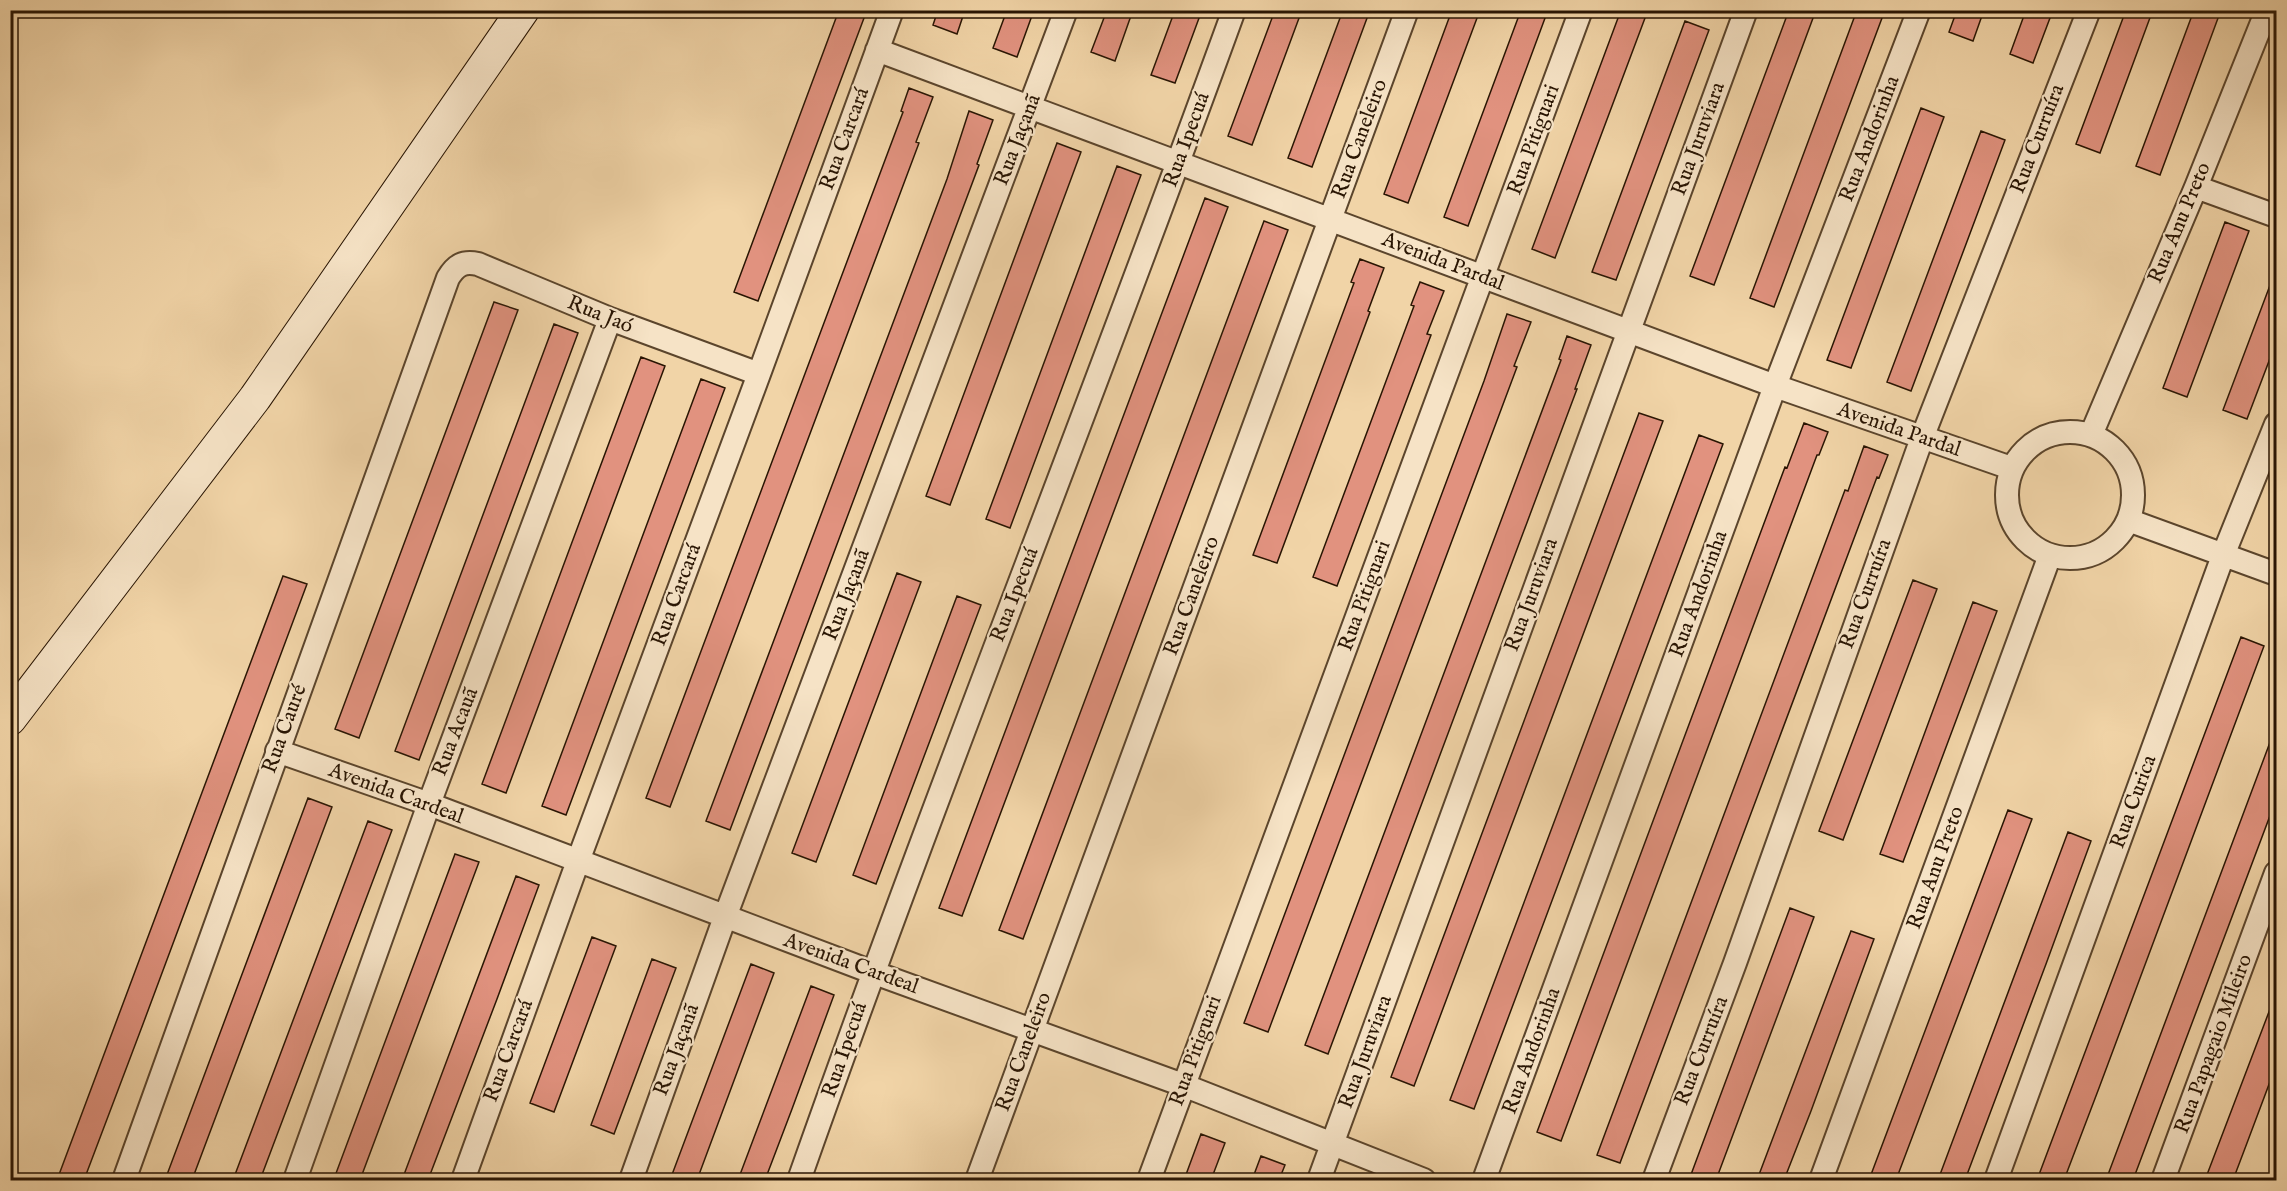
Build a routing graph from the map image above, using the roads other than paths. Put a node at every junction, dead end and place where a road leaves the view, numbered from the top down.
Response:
1 (523, 10) edge
2 (892, 10) edge
3 (1066, 10) edge
4 (1234, 10) edge
5 (1407, 10) edge
6 (1581, 10) edge
7 (1746, 10) edge
8 (1919, 10) edge
9 (2089, 10) edge
10 (2267, 10) edge
11 (877, 50) junction
12 (1031, 108) junction
13 (1179, 163) junction
14 (2196, 187) junction
15 (2277, 216) edge
16 (1331, 219) junction
17 (448, 278) joint
18 (1484, 279) junction
19 (610, 319) junction
20 (1628, 331) junction
21 (759, 374) junction
22 (1775, 386) junction
23 (2277, 424) edge
24 (2091, 435) junction
25 (1922, 438) junction
26 (2011, 468) junction
27 (2128, 520) junction
28 (2224, 554) junction
29 (2050, 555) junction
30 (2277, 574) edge
31 (10, 718) edge
32 (277, 751) junction
33 (429, 804) junction
34 (578, 861) junction
35 (2277, 873) edge
36 (725, 916) junction
37 (873, 972) junction
38 (1031, 1030) junction
39 (1183, 1086) junction
40 (1332, 1145) junction
41 (124, 1180) edge
42 (295, 1180) edge
43 (463, 1180) edge
44 (631, 1180) edge
45 (799, 1180) edge
46 (977, 1180) edge
47 (1149, 1180) edge
48 (1319, 1180) edge
49 (1424, 1180) edge
50 (1484, 1180) edge
51 (1654, 1180) edge
52 (1821, 1180) edge
53 (1996, 1180) edge
54 (2163, 1180) edge

1 - 31 main road
2 - 11 street, Rua Carcará
3 - 12 street, Rua Jaçanã
4 - 13 street, Rua Ipecuá
5 - 16 street, Rua Caneleiro
6 - 18 street, Rua Pitiguari
7 - 20 street, Rua Juruviara
8 - 22 street, Rua Andorinha
9 - 25 street, Rua Curruíra
10 - 14 street, Rua Anu Preto
11 - 12 street, Avenida Pardal
11 - 21 street, Rua Carcará
12 - 13 street, Avenida Pardal
12 - 36 street, Rua Jaçanã
13 - 16 street, Avenida Pardal
13 - 37 street, Rua Ipecuá
14 - 15 street
14 - 24 street, Rua Anu Preto
16 - 18 street, Avenida Pardal
16 - 38 street, Rua Caneleiro
17 - 19 street, Rua Jaó
17 - 32 street, Rua Cauré
18 - 20 street, Avenida Pardal
18 - 39 street, Rua Pitiguari
19 - 21 street, Rua Jaó
19 - 33 street, Rua Acauã
20 - 22 street, Avenida Pardal
20 - 40 street, Rua Juruviara
21 - 34 street, Rua Carcará
22 - 25 street, Avenida Pardal
22 - 50 street, Rua Andorinha
23 - 28 street, Rua Curica
24 - 26 street
24 - 27 street
25 - 26 street, Avenida Pardal
25 - 51 street, Rua Curruíra
26 - 29 street
27 - 28 street
27 - 29 street
28 - 30 street
28 - 53 street, Rua Curica
29 - 52 street, Rua Anu Preto
32 - 33 street, Avenida Cardeal
32 - 41 street, Rua Cauré
33 - 34 street, Avenida Cardeal
33 - 42 street, Rua Acauã
34 - 36 street, Avenida Cardeal
34 - 43 street, Rua Carcará
35 - 54 street, Rua Papagaio Mileiro
36 - 37 street, Avenida Cardeal
36 - 44 street, Rua Jaçanã
37 - 38 street, Avenida Cardeal
37 - 45 street, Rua Ipecuá
38 - 39 street, Avenida Cardeal
38 - 46 street, Rua Caneleiro
39 - 40 street, Avenida Cardeal
39 - 47 street, Rua Pitiguari
40 - 48 street, Rua Juruviara
40 - 49 street, Avenida Cardeal

